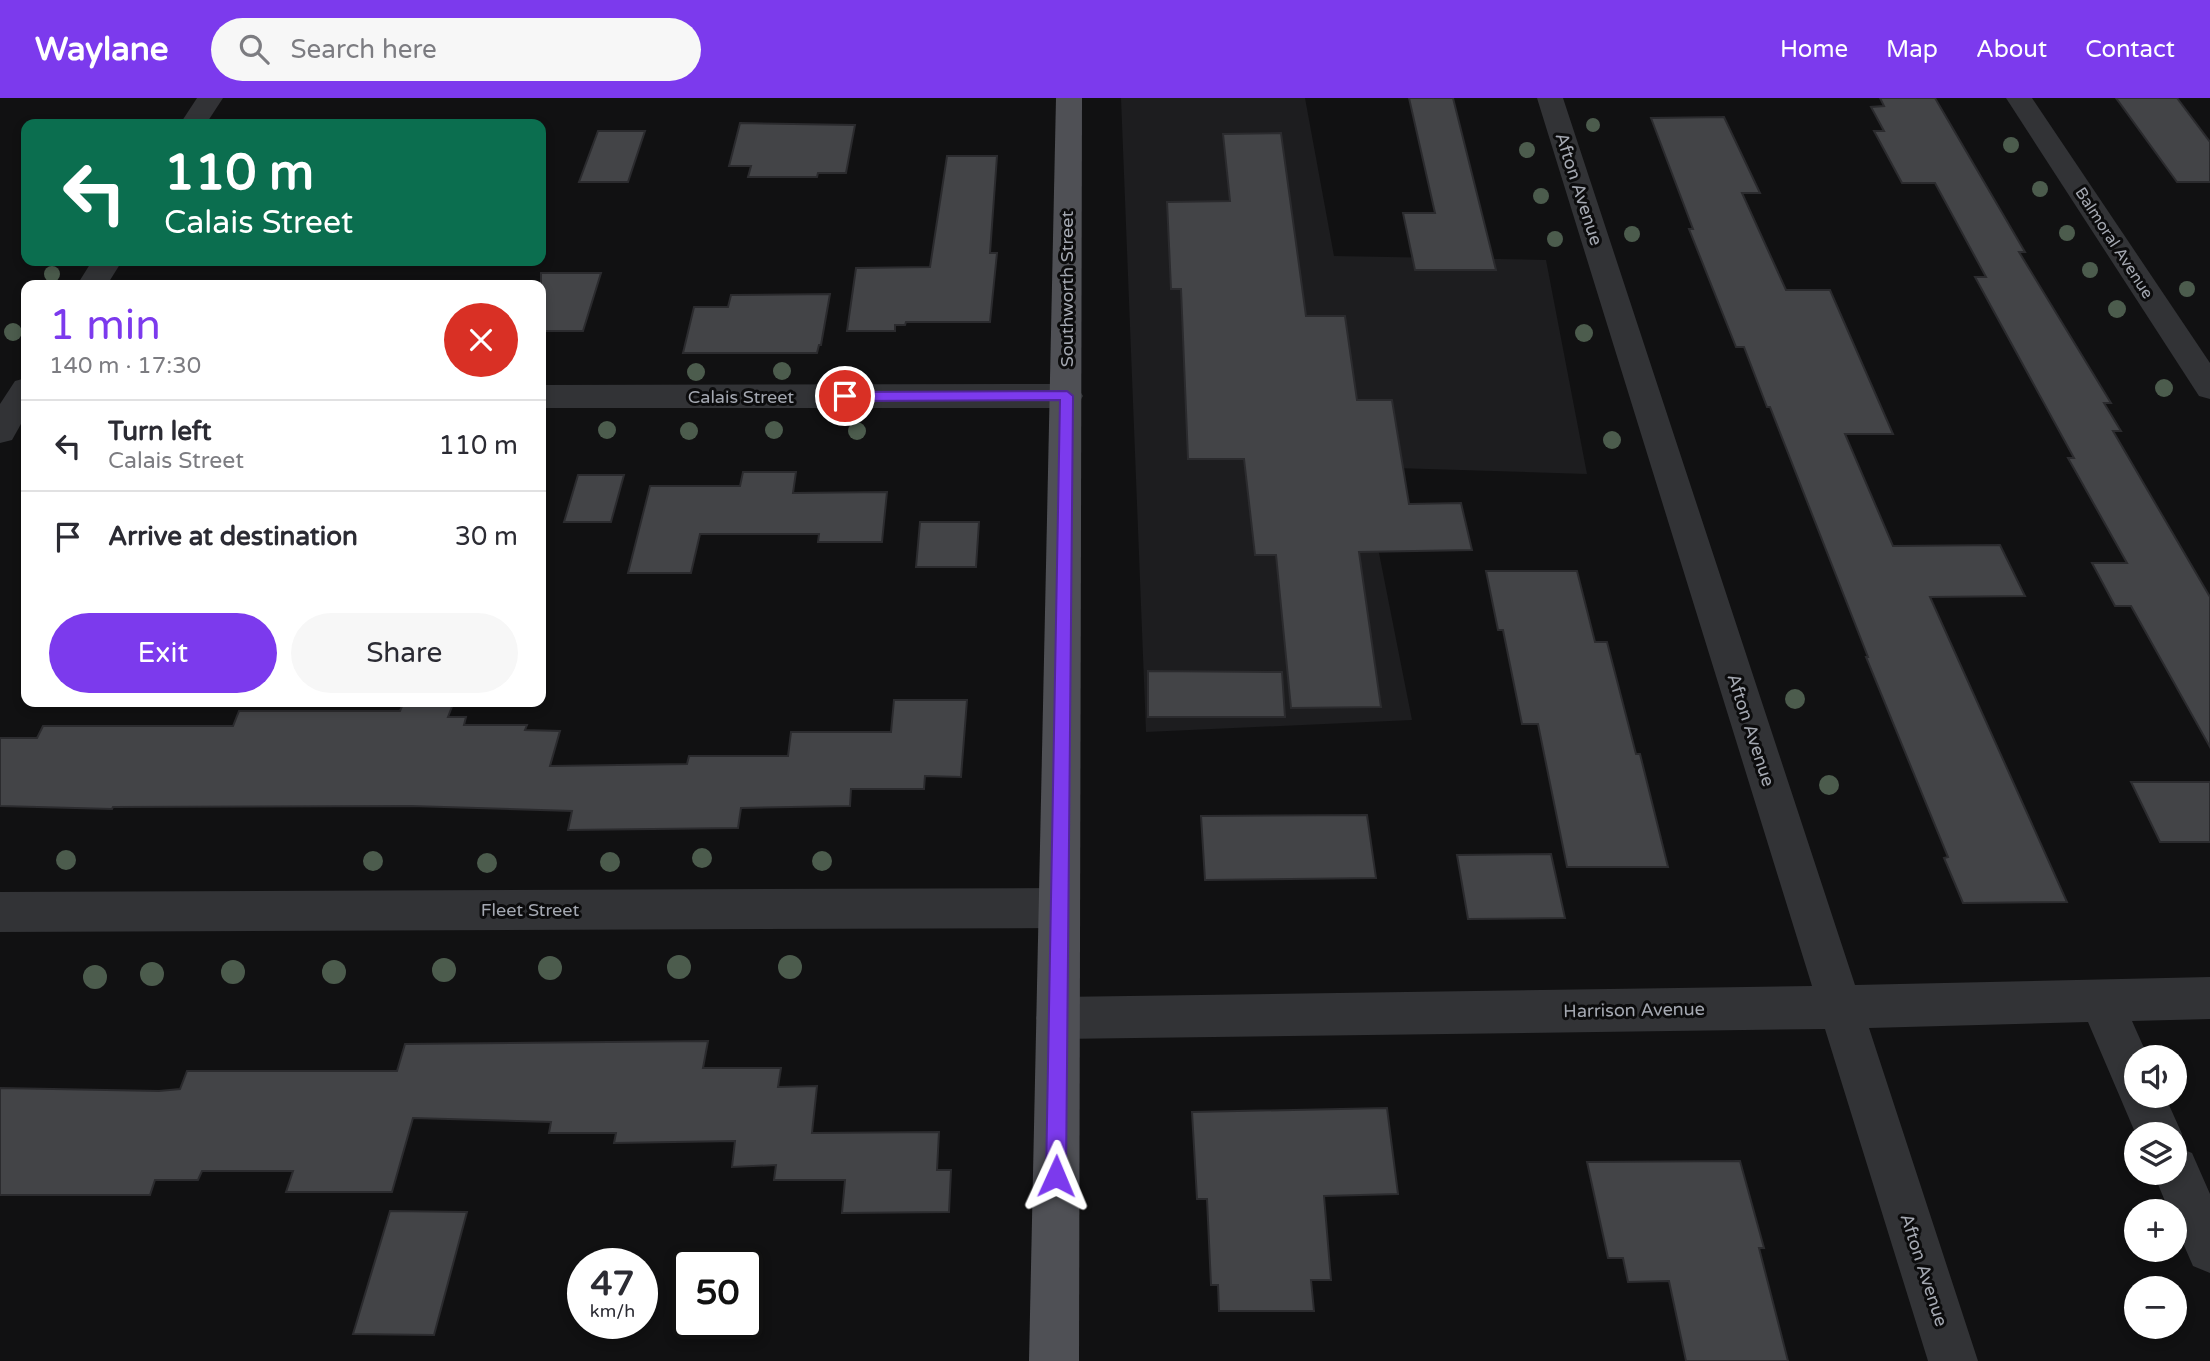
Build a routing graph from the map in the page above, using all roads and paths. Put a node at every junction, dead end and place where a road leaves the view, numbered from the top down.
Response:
1 (210, 98) edge
2 (1069, 98) edge
3 (1550, 98) edge
4 (2019, 98) edge
5 (196, 119) edge
6 (2210, 388) edge
7 (1067, 396) junction
8 (546, 397) edge
9 (21, 400) edge
10 (0, 431) edge
11 (1059, 908) junction
12 (0, 912) edge
13 (2210, 998) edge
14 (2101, 1001) junction
15 (1840, 1007) junction
16 (1058, 1018) junction
17 (2124, 1053) edge
18 (2182, 1185) edge
19 (2210, 1249) edge
20 (1054, 1361) edge
21 (1953, 1361) edge

1 - 5 street
2 - 7 main road, Southworth Street
3 - 15 street, Afton Avenue
4 - 6 street, Balmoral Avenue
7 - 8 street, Calais Street
7 - 11 main road, Southworth Street
9 - 10 street
11 - 12 street, Fleet Street
11 - 16 main road, Southworth Street
13 - 14 street, Harrison Avenue
14 - 15 street, Harrison Avenue
14 - 17 street
15 - 16 street, Harrison Avenue
15 - 21 street, Afton Avenue
16 - 20 main road, Southworth Street
18 - 19 street

